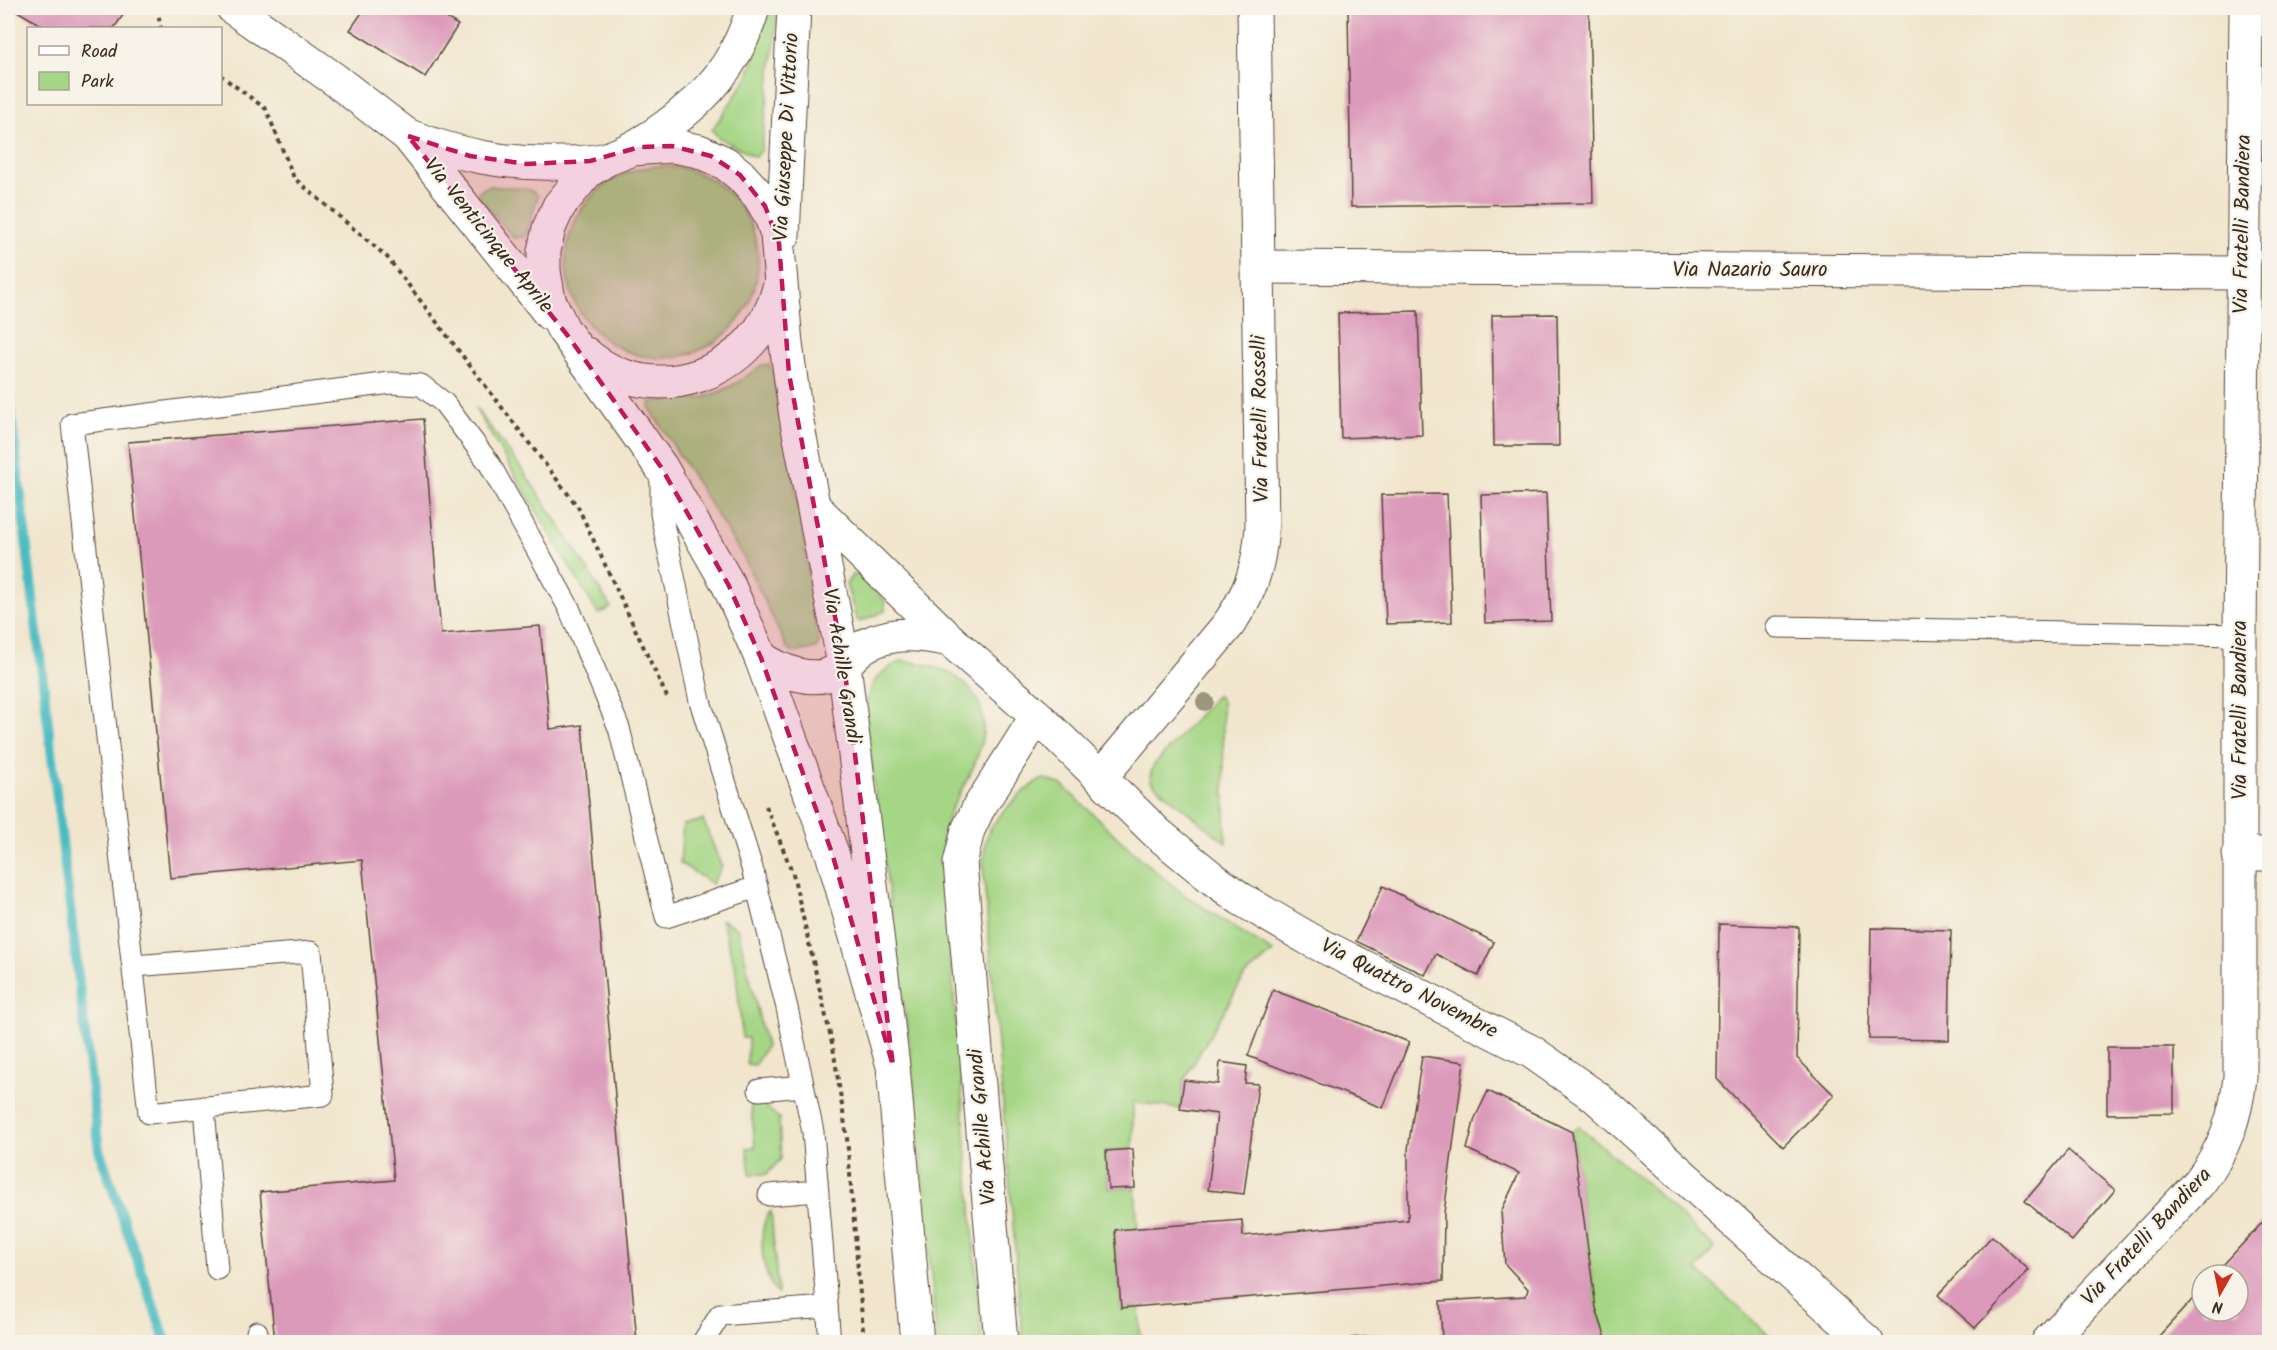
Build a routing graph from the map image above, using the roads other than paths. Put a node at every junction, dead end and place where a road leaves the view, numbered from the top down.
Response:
1 (233, 8) edge
2 (753, 8) edge
3 (794, 8) edge
4 (1254, 8) edge
5 (2246, 8) edge
6 (408, 136) junction
7 (610, 158) junction
8 (781, 267) junction
9 (1259, 267) junction
10 (2242, 273) junction
11 (568, 336) junction
12 (661, 467) junction
13 (814, 507) junction
14 (1777, 627) dead end
15 (2240, 635) junction
16 (950, 640) junction
17 (761, 658) junction
18 (844, 664) junction
19 (1037, 716) junction
20 (1101, 777) junction
21 (2254, 854) edge
22 (757, 888) junction
23 (134, 966) junction
24 (893, 1066) junction
25 (803, 1086) junction
26 (759, 1090) dead end
27 (204, 1107) junction
28 (817, 1191) junction
29 (769, 1195) dead end
30 (217, 1269) dead end
31 (827, 1307) junction
32 (703, 1342) edge
33 (830, 1342) edge
34 (917, 1342) edge
35 (1001, 1342) edge
36 (1867, 1342) edge
37 (2048, 1342) edge

1 - 6 street, Via Venticinque Aprile
2 - 7 street
3 - 8 street, Via Giuseppe Di Vittorio
4 - 9 street, Via Fratelli Rosselli
5 - 10 street, Via Fratelli Bandiera
6 - 7 street, Via Venticinque Aprile
6 - 11 street, Via Venticinque Aprile
7 - 8 street, Via Achille Grandi
7 - 11 street, Via Achille Grandi
8 - 11 street, Via Achille Grandi
8 - 13 street, Via Achille Grandi
9 - 10 street, Via Nazario Sauro
9 - 20 street, Via Fratelli Rosselli
10 - 15 street, Via Fratelli Bandiera
11 - 12 street, Via Achille Grandi
12 - 17 street, Via Achille Grandi
12 - 22 lane
13 - 16 street, Via Quattro Novembre
13 - 18 street, Via Achille Grandi
14 - 15 lane
15 - 21 street, Via Fratelli Bandiera
16 - 18 street
16 - 19 street, Via Quattro Novembre
17 - 18 street
17 - 24 street, Via Achille Grandi
18 - 24 street, Via Achille Grandi
19 - 20 street, Via Quattro Novembre
19 - 35 street, Via Achille Grandi
20 - 36 street, Via Quattro Novembre
21 - 37 street, Via Fratelli Bandiera
22 - 23 lane
22 - 25 lane
23 - 27 lane
23 - 27 lane
24 - 34 street, Via Achille Grandi
25 - 26 lane
25 - 28 lane
27 - 30 lane
28 - 29 lane
28 - 31 lane
31 - 32 lane
31 - 33 lane

